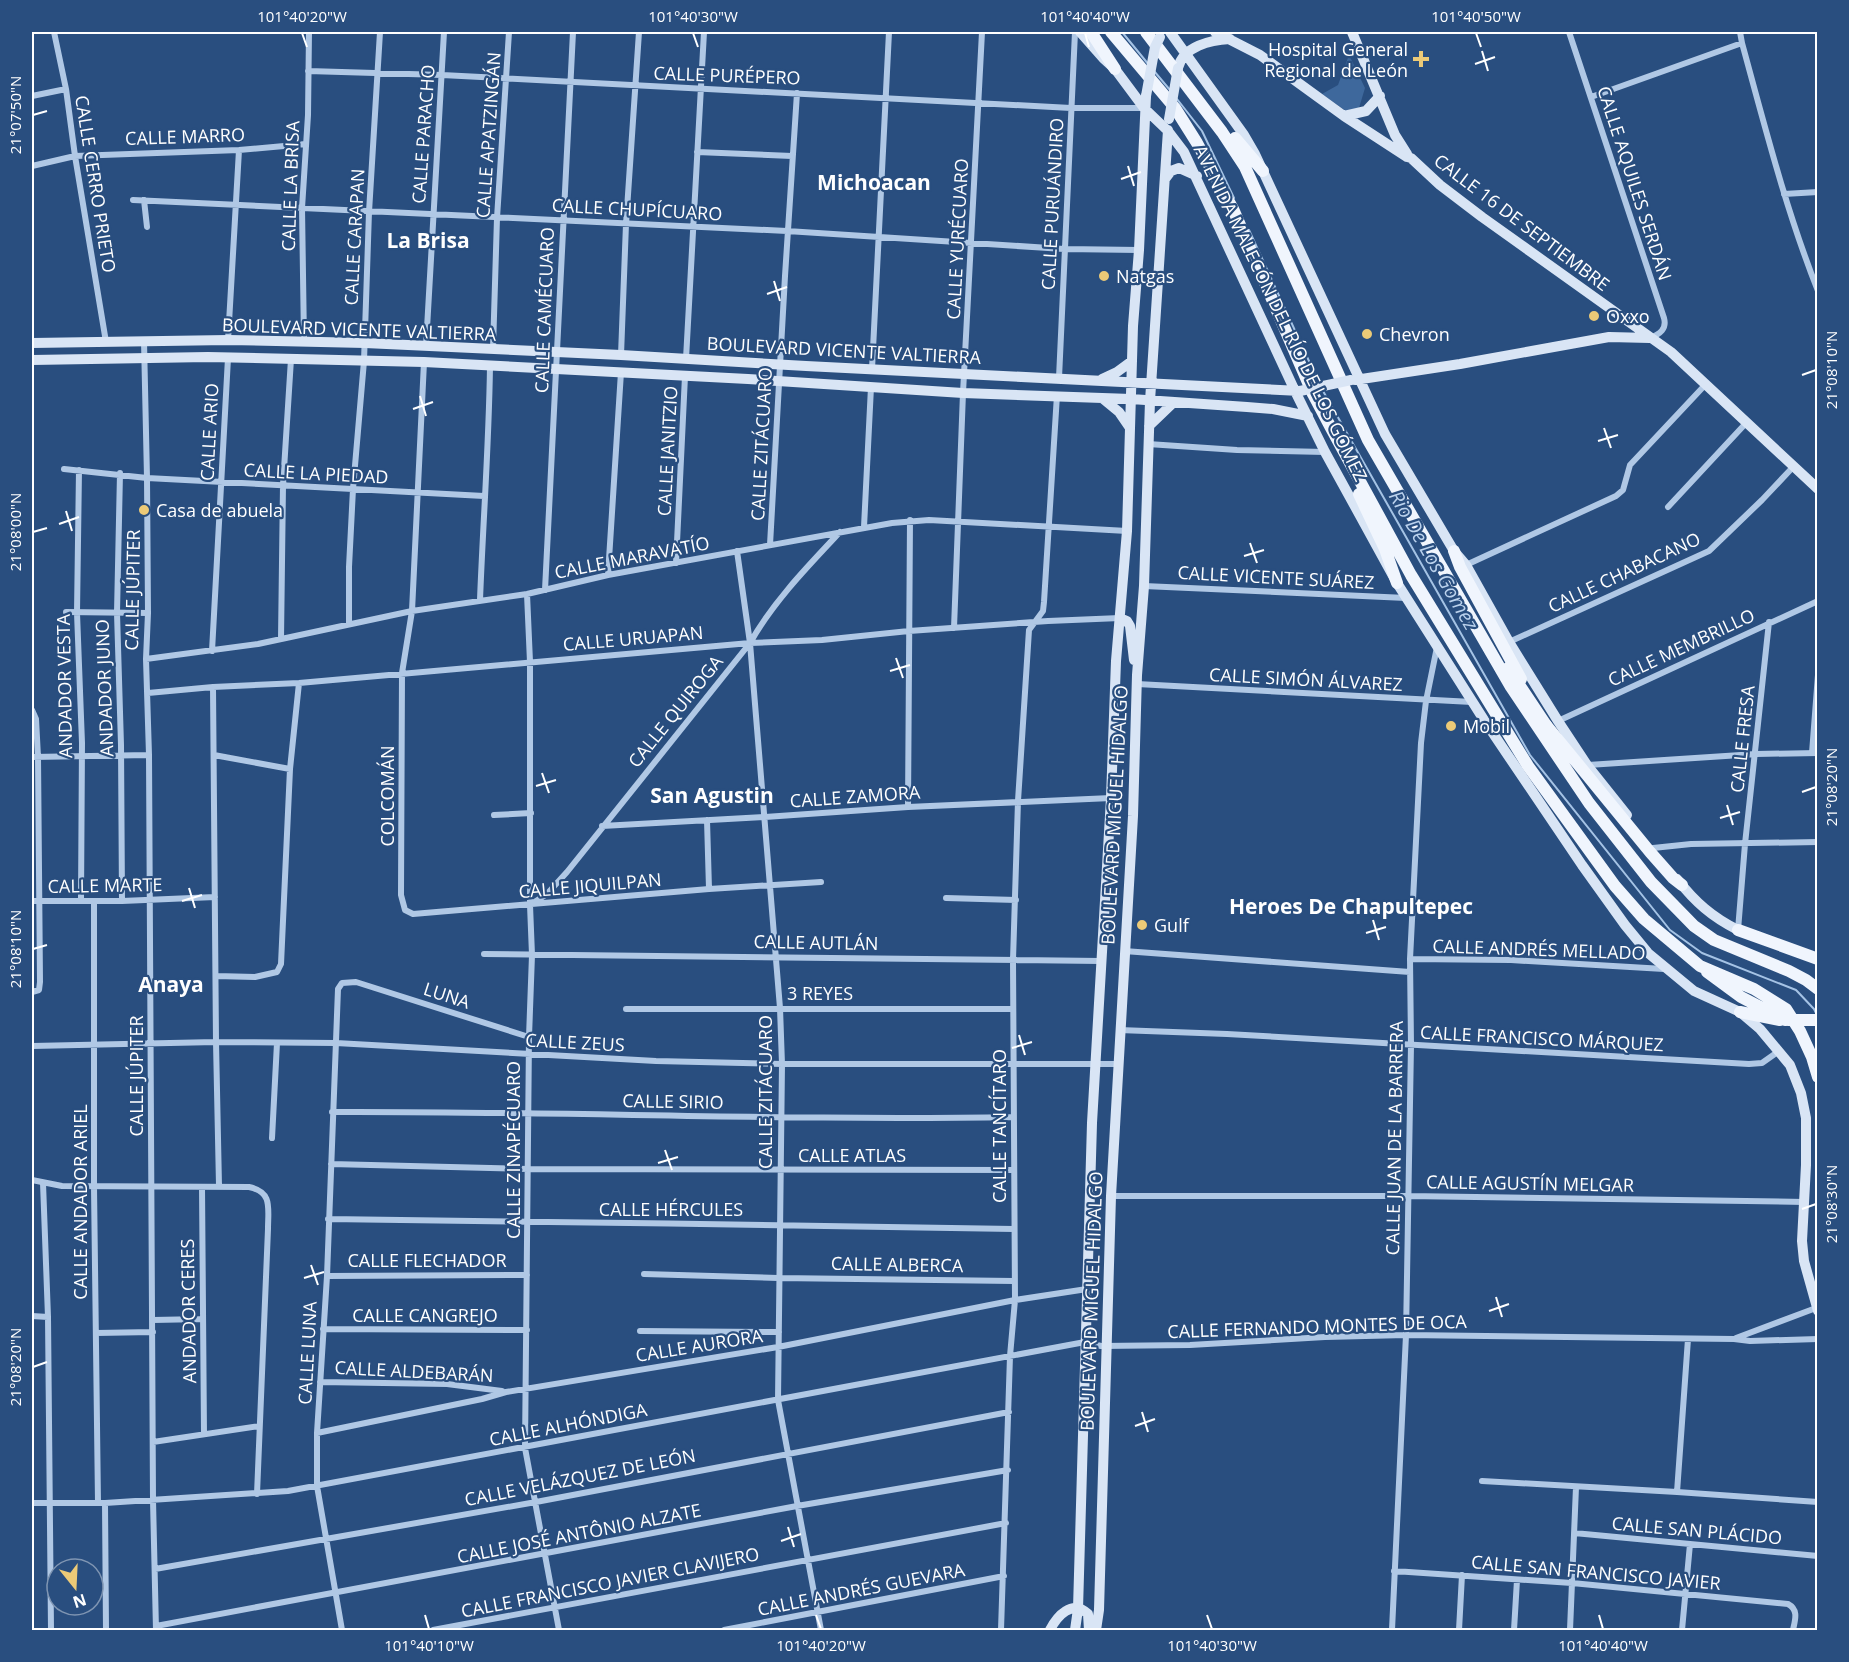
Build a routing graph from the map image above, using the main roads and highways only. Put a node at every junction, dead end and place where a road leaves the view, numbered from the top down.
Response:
1 (1080, 32) edge
2 (1091, 32) edge
3 (1111, 32) edge
4 (1146, 32) edge
5 (1215, 32) edge
6 (1352, 32) edge
7 (1166, 33) edge
8 (1231, 39) junction
9 (1186, 56) junction
10 (1115, 69) junction
11 (1178, 72) junction
12 (1380, 96) junction
13 (1144, 108) junction
14 (1344, 116) junction
15 (1168, 131) junction
16 (1411, 158) junction
17 (1263, 171) junction
18 (1198, 177) junction
19 (1165, 179) junction
20 (1650, 338) junction
21 (32, 343) edge
22 (32, 360) edge
23 (1132, 361) junction
24 (1091, 380) junction
25 (1355, 380) junction
26 (1131, 381) junction
27 (1151, 382) junction
28 (1276, 390) junction
29 (1298, 391) junction
30 (1102, 398) junction
31 (1131, 399) junction
32 (1150, 400) junction
33 (1173, 403) junction
34 (1273, 409) junction
35 (1308, 416) junction
36 (1149, 426) junction
37 (1131, 429) junction
38 (1347, 456) junction
39 (1393, 484) junction
40 (1818, 489) edge
41 (1454, 551) junction
42 (1397, 583) junction
43 (1120, 618) junction
44 (1137, 679) junction
45 (1552, 723) junction
46 (1552, 748) junction
47 (1682, 885) junction
48 (1738, 930) joint
49 (1818, 959) edge
50 (1700, 966) junction
51 (1818, 989) edge
52 (1740, 1012) junction
53 (1786, 1020) junction
54 (1818, 1020) edge
55 (1818, 1077) edge
56 (1817, 1309) edge
57 (1078, 1609) junction
58 (1050, 1630) edge
59 (1075, 1630) edge
60 (1089, 1630) edge
61 (1096, 1630) edge

1 - 10 main road, AVENIDA MALECÓN DEL RÍO DE LOS GÓMEZ
2 - 10 main road
3 - 38 main road, AVENIDA MALECÓN DEL RÍO DE LOS GÓMEZ
4 - 11 main road, AVENIDA MALECÓN DEL RÍO DE LOS GÓMEZ
5 - 8 main road, CALLE 16 DE SEPTIEMBRE
6 - 12 main road
7 - 9 main road
7 - 13 main road, BOULEVARD MIGUEL HIDALGO, bridge
8 - 9 main road, BOULEVARD MIGUEL HIDALGO
8 - 14 main road, CALLE 16 DE SEPTIEMBRE
9 - 11 main road, BOULEVARD MIGUEL HIDALGO
9 - 17 main road
10 - 13 main road, AVENIDA MALECÓN DEL RÍO DE LOS GÓMEZ
11 - 15 main road, BOULEVARD MIGUEL HIDALGO, bridge
11 - 17 main road
11 - 39 main road, AVENIDA MALECÓN DEL RÍO DE LOS GÓMEZ
12 - 14 main road
12 - 16 main road
13 - 15 main road, AVENIDA MALECÓN DEL RÍO DE LOS GÓMEZ
13 - 23 main road, BOULEVARD MIGUEL HIDALGO
14 - 16 main road, CALLE 16 DE SEPTIEMBRE
15 - 18 main road, AVENIDA MALECÓN DEL RÍO DE LOS GÓMEZ
15 - 19 main road, BOULEVARD MIGUEL HIDALGO
16 - 20 main road, CALLE 16 DE SEPTIEMBRE
17 - 25 main road
18 - 19 main road
18 - 29 main road, AVENIDA MALECÓN DEL RÍO DE LOS GÓMEZ
19 - 27 main road, BOULEVARD MIGUEL HIDALGO
20 - 25 main road, BOULEVARD VICENTE VALTIERRA
20 - 40 main road, CALLE 16 DE SEPTIEMBRE
21 - 24 main road, BOULEVARD VICENTE VALTIERRA
22 - 30 main road, BOULEVARD VICENTE VALTIERRA
23 - 24 main road
23 - 26 main road, BOULEVARD MIGUEL HIDALGO
24 - 26 main road, BOULEVARD VICENTE VALTIERRA
25 - 29 main road, BOULEVARD VICENTE VALTIERRA, bridge
25 - 41 main road
26 - 27 main road, BOULEVARD VICENTE VALTIERRA
26 - 31 main road, BOULEVARD MIGUEL HIDALGO
27 - 28 main road, BOULEVARD VICENTE VALTIERRA
27 - 32 main road, BOULEVARD MIGUEL HIDALGO
28 - 29 main road, BOULEVARD VICENTE VALTIERRA
28 - 34 main road
29 - 35 main road, AVENIDA MALECÓN DEL RÍO DE LOS GÓMEZ
30 - 31 main road, BOULEVARD VICENTE VALTIERRA
30 - 37 main road
31 - 32 main road, BOULEVARD VICENTE VALTIERRA
31 - 37 main road, BOULEVARD MIGUEL HIDALGO
32 - 33 main road, BOULEVARD VICENTE VALTIERRA
32 - 36 main road, BOULEVARD MIGUEL HIDALGO
33 - 34 main road, BOULEVARD VICENTE VALTIERRA
33 - 36 main road
34 - 35 main road, BOULEVARD VICENTE VALTIERRA
35 - 42 main road, AVENIDA MALECÓN DEL RÍO DE LOS GÓMEZ
36 - 44 main road, BOULEVARD MIGUEL HIDALGO
37 - 43 main road, BOULEVARD MIGUEL HIDALGO
38 - 42 main road
38 - 50 main road, AVENIDA MALECÓN DEL RÍO DE LOS GÓMEZ
39 - 45 main road, bridge
39 - 46 main road, AVENIDA MALECÓN DEL RÍO DE LOS GÓMEZ
41 - 45 main road
41 - 46 main road
42 - 52 main road, AVENIDA MALECÓN DEL RÍO DE LOS GÓMEZ
43 - 44 main road
43 - 57 main road, BOULEVARD MIGUEL HIDALGO
44 - 61 main road, BOULEVARD MIGUEL HIDALGO
45 - 47 main road
45 - 47 main road
46 - 51 main road, AVENIDA MALECÓN DEL RÍO DE LOS GÓMEZ
47 - 48 main road
48 - 49 main road
50 - 53 main road
50 - 55 main road, AVENIDA MALECÓN DEL RÍO DE LOS GÓMEZ
52 - 53 main road
52 - 56 main road, AVENIDA MALECÓN DEL RÍO DE LOS GÓMEZ
53 - 54 main road, bridge
57 - 58 main road
57 - 59 main road, BOULEVARD MIGUEL HIDALGO
57 - 60 main road

